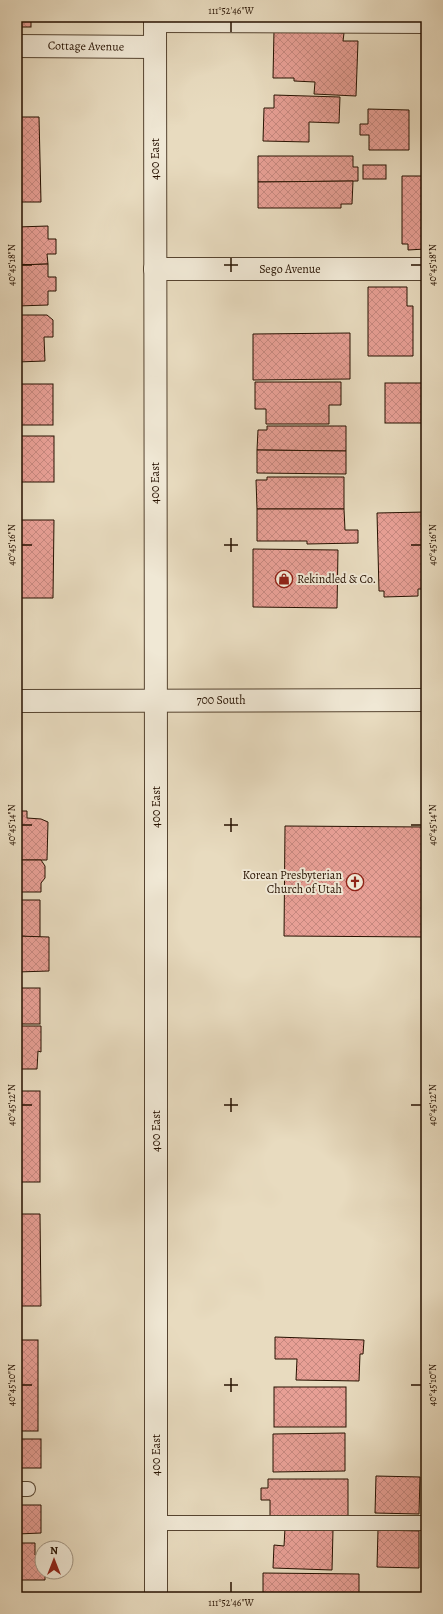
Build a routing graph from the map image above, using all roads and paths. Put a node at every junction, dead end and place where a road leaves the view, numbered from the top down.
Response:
1 (155, 19) edge
2 (426, 22) edge
3 (17, 46) edge
4 (155, 47) junction
5 (155, 268) junction
6 (426, 268) edge
7 (156, 700) junction
8 (426, 700) edge
9 (17, 701) edge
10 (156, 1523) junction
11 (426, 1523) edge
12 (156, 1597) edge

1 - 2 street
1 - 4 street, 400 East
3 - 4 street, Cottage Avenue
4 - 5 street, 400 East
5 - 6 street, Sego Avenue
5 - 7 street, 400 East
7 - 8 street, 700 South
7 - 9 street, 700 South
7 - 10 street, 400 East
10 - 11 lane
10 - 12 street, 400 East

